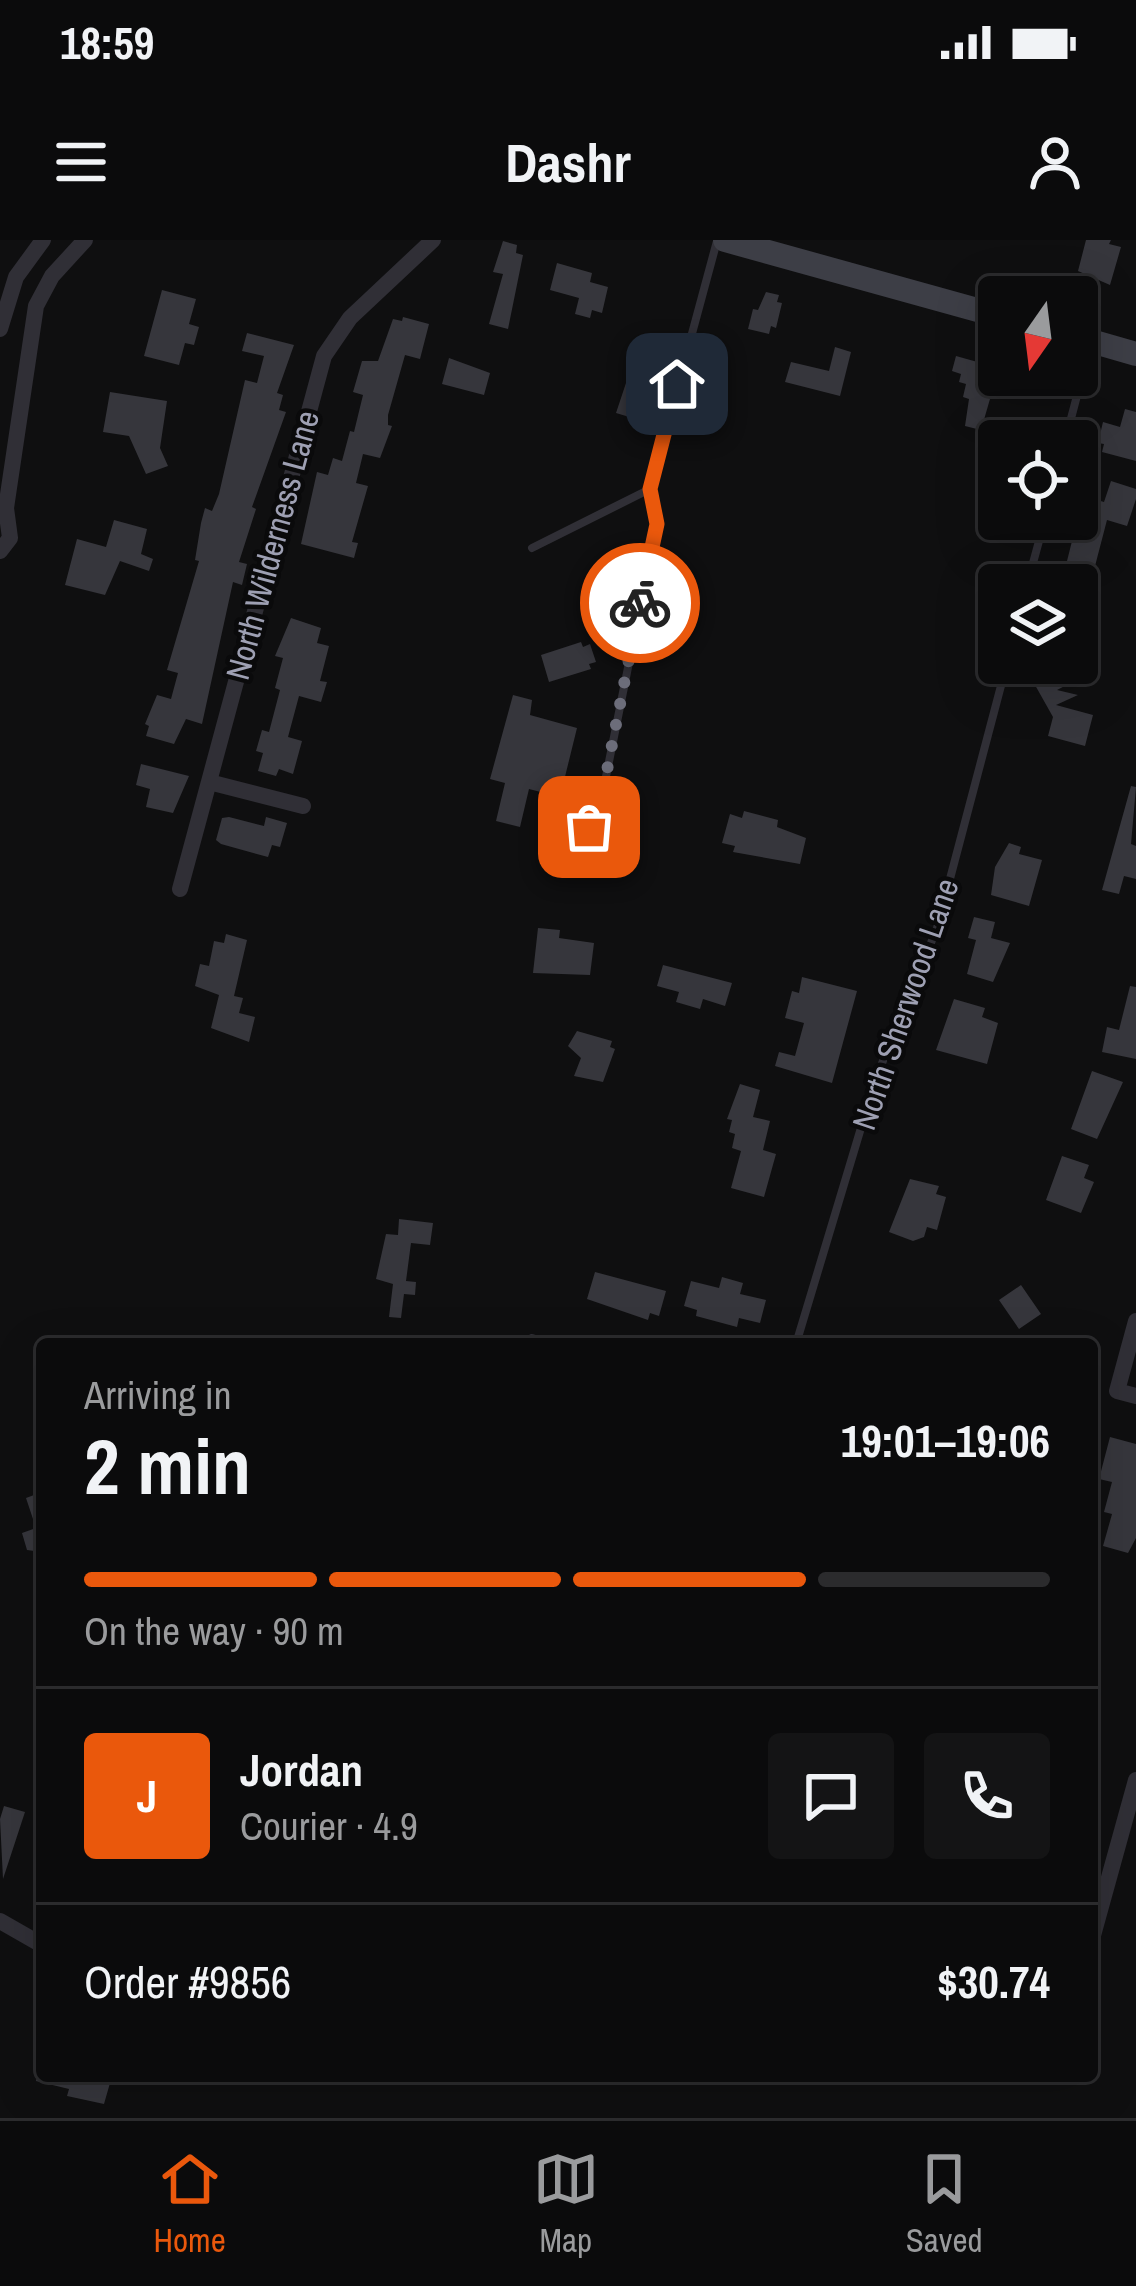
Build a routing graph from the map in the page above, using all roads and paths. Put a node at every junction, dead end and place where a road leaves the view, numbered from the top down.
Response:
1 (43, 240) edge
2 (85, 240) edge
3 (433, 240) edge
4 (721, 240) edge
5 (753, 244) edge
6 (978, 310) edge
7 (0, 329) edge
8 (1098, 343) edge
9 (1136, 354) edge
10 (650, 489) junction
11 (532, 548) dead end
12 (0, 551) edge
13 (1001, 684) edge
14 (209, 782) junction
15 (303, 806) dead end
16 (542, 823) dead end
17 (180, 889) dead end
18 (1136, 1321) edge
19 (798, 1338) edge
20 (1136, 1396) edge
21 (1136, 1780) edge
22 (1098, 1918) edge
23 (0, 1921) edge
24 (36, 1942) edge

1 - 7 street
2 - 12 street
3 - 14 street, North Wilderness Lane
4 - 5 street
4 - 10 lane
5 - 6 street
8 - 9 street
10 - 11 lane
10 - 16 lane
13 - 19 lane, North Sherwood Lane
14 - 15 street
14 - 17 street, North Wilderness Lane
18 - 20 street
21 - 22 street
23 - 24 street

